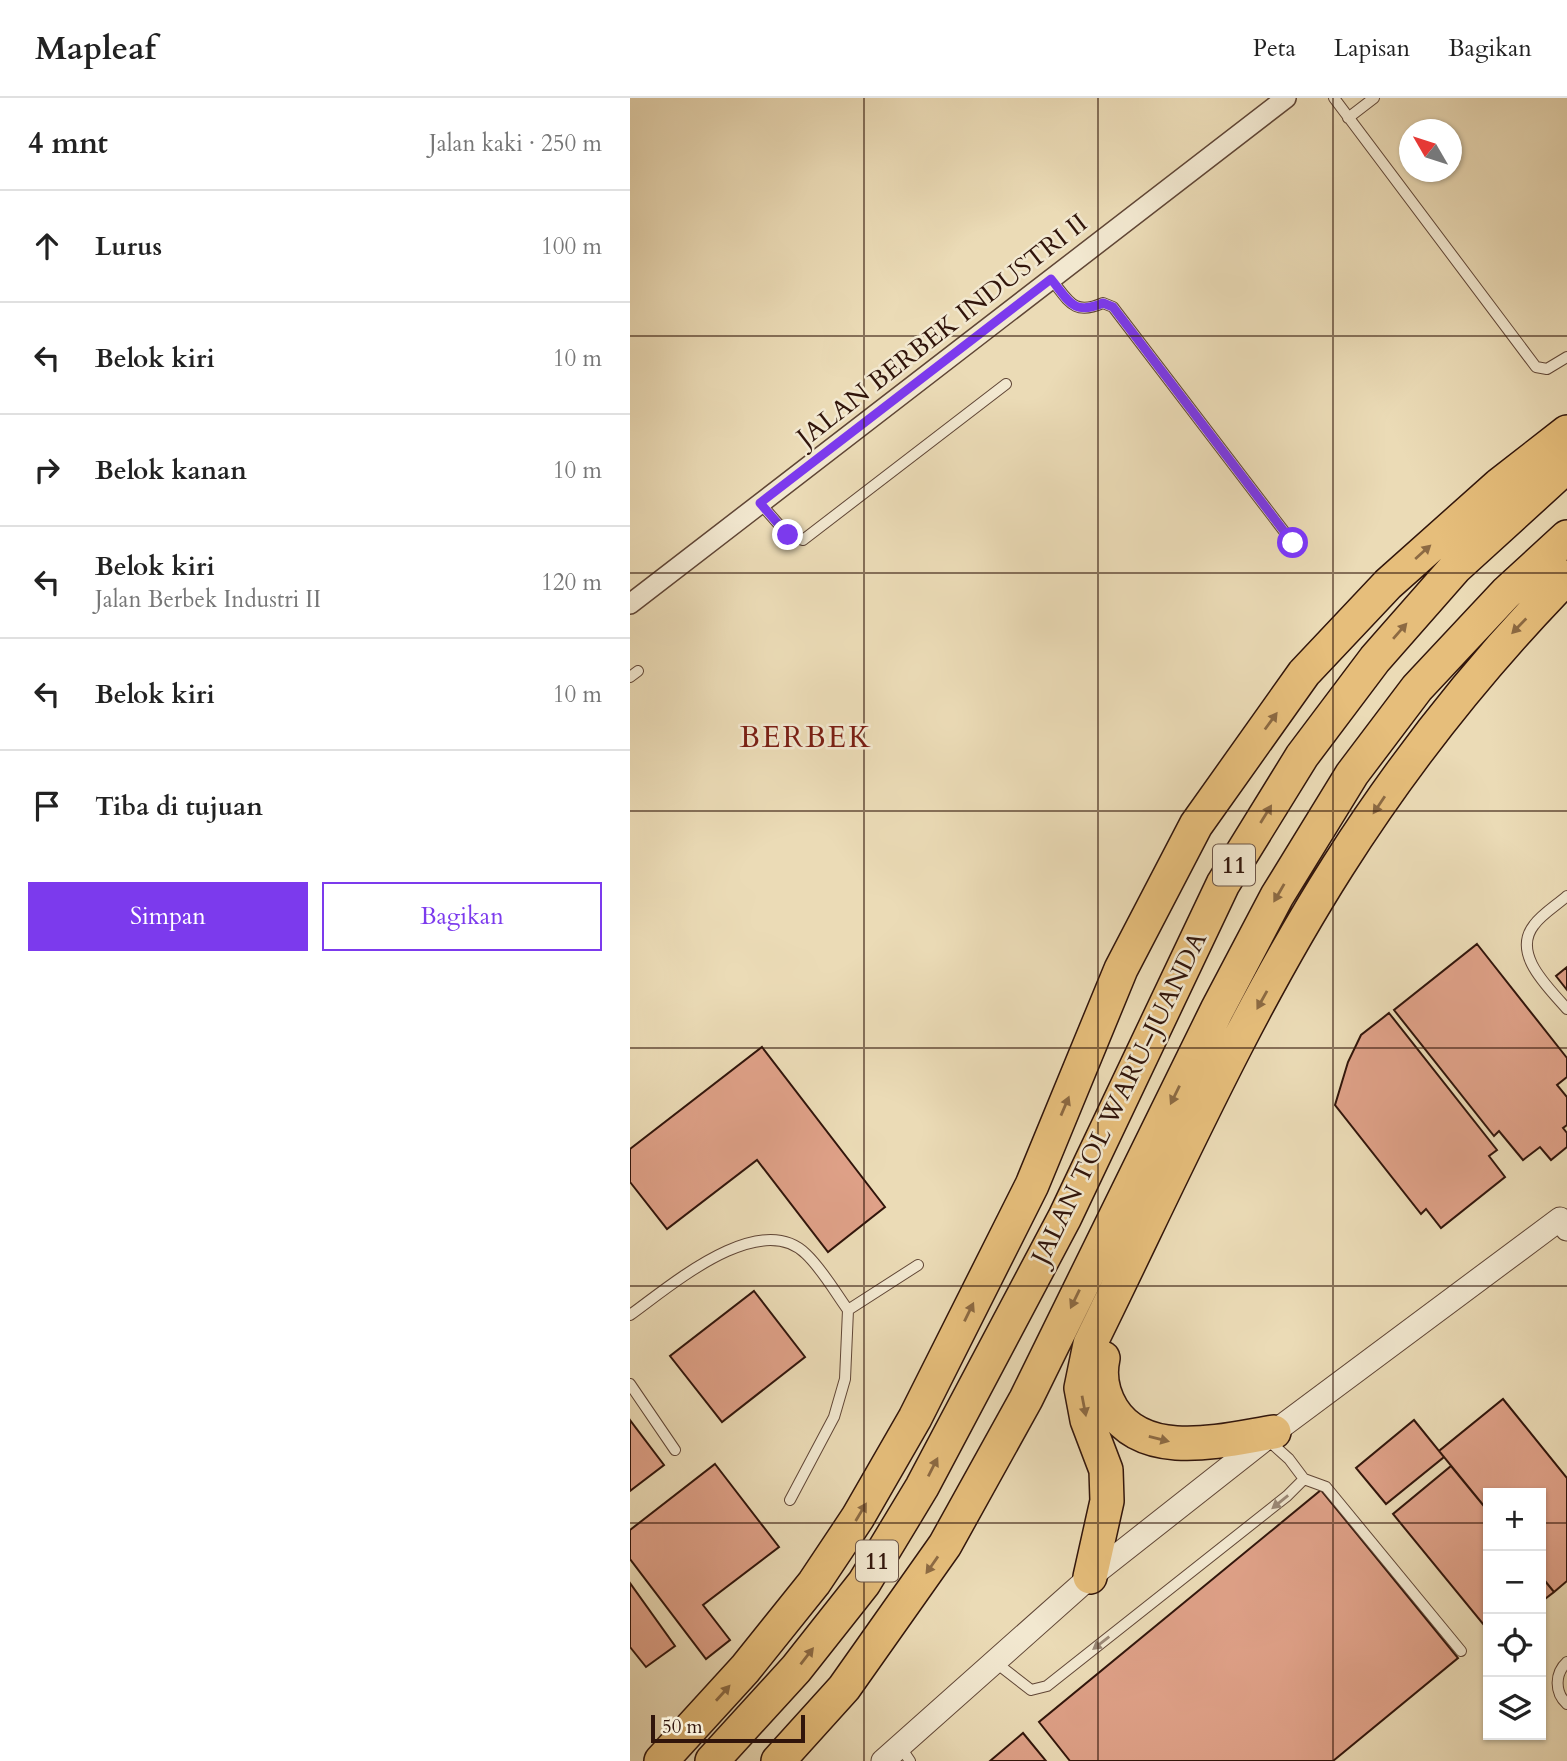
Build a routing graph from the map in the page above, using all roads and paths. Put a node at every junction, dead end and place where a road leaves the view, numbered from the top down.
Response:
1 (1286, 98) edge
2 (1334, 98) edge
3 (1374, 98) edge
4 (1348, 118) junction
5 (1051, 279) junction
6 (1567, 357) edge
7 (1006, 384) dead end
8 (1567, 432) edge
9 (1567, 466) edge
10 (760, 503) junction
11 (1567, 537) edge
12 (1293, 543) dead end
13 (1567, 577) edge
14 (630, 604) edge
15 (1567, 896) edge
16 (1567, 1009) edge
17 (1220, 1082) junction
18 (1565, 1221) edge
19 (918, 1265) dead end
20 (848, 1310) junction
21 (630, 1315) edge
22 (630, 1384) edge
23 (1270, 1435) junction
24 (675, 1450) dead end
25 (1304, 1479) junction
26 (790, 1500) dead end
27 (1090, 1577) junction
28 (1461, 1651) dead end
29 (995, 1661) junction
30 (1567, 1662) edge
31 (1567, 1704) edge
32 (898, 1756) edge
33 (661, 1761) edge
34 (712, 1761) edge
35 (778, 1761) edge

1 - 5 street, JALAN BERBEK INDUSTRI II
2 - 4 lane
3 - 4 lane
4 - 6 lane
5 - 10 street, JALAN BERBEK INDUSTRI II
5 - 12 lane
7 - 10 lane
33 -> 8 highway
34 -> 9 highway, JALAN TOL WARU–JUANDA / 11
10 - 14 street, JALAN BERBEK INDUSTRI II
11 -> 35 highway, JALAN TOL WARU–JUANDA / 11
13 -> 17 highway
15 - 16 lane
17 -> 23 highway
17 -> 27 highway
18 - 23 street
19 - 20 lane
20 - 21 lane
20 - 26 lane
22 - 24 lane
23 - 25 lane
23 - 27 street
25 - 28 lane
25 -> 29 lane
27 - 29 street
29 - 32 street
30 - 31 lane

